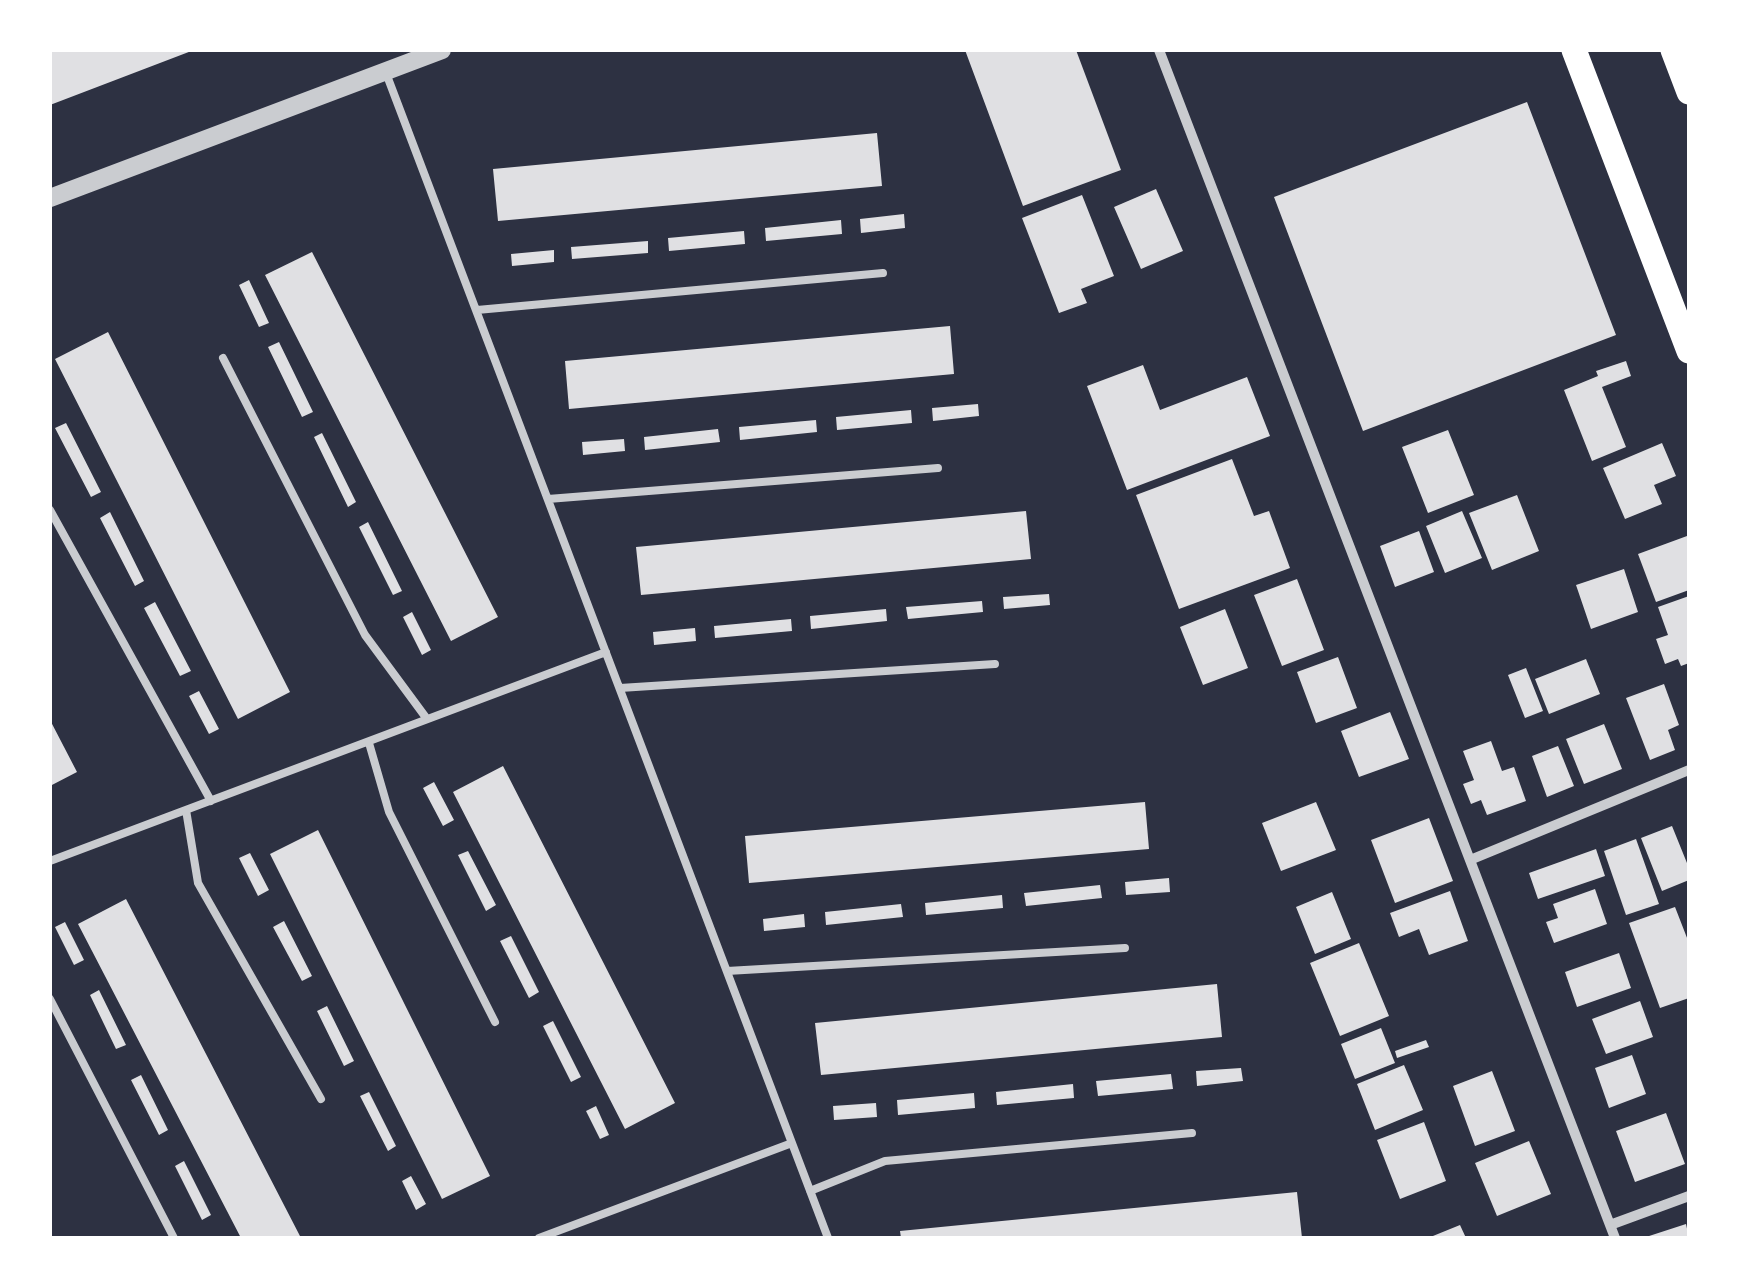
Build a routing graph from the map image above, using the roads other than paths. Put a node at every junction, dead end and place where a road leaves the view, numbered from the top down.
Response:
1 (442, 50) edge
2 (1158, 50) edge
3 (1574, 50) edge
4 (1672, 50) edge
5 (386, 71) junction
6 (1689, 92) edge
7 (50, 198) edge
8 (883, 274) dead end
9 (477, 310) junction
10 (1689, 351) edge
11 (223, 358) dead end
12 (938, 468) dead end
13 (548, 499) junction
14 (50, 510) edge
15 (606, 652) junction
16 (995, 664) dead end
17 (620, 688) junction
18 (427, 720) junction
19 (368, 743) junction
20 (1689, 770) edge
21 (211, 801) junction
22 (186, 810) junction
23 (1470, 860) junction
24 (50, 861) edge
25 (1126, 948) dead end
26 (727, 971) junction
27 (50, 999) edge
28 (495, 1022) dead end
29 (321, 1099) dead end
30 (1192, 1133) dead end
31 (792, 1143) junction
32 (810, 1191) junction
33 (1689, 1196) edge
34 (1610, 1225) junction
35 (551, 1236) edge
36 (174, 1238) edge
37 (540, 1238) edge
38 (828, 1238) edge
39 (1615, 1238) edge

1 - 5 street
2 - 23 street
3 - 10 main road
4 - 6 main road
5 - 7 street
5 - 9 lane
8 - 9 lane
9 - 13 lane
11 - 18 lane
12 - 13 lane
13 - 15 lane
14 - 21 lane
15 - 17 lane
15 - 18 lane
16 - 17 lane
17 - 26 lane
18 - 19 lane
19 - 21 lane
19 - 28 lane
20 - 23 street
21 - 22 lane
22 - 24 lane
22 - 29 lane
23 - 34 street
25 - 26 lane
26 - 31 lane
27 - 36 lane
30 - 32 lane
31 - 32 lane
31 - 35 lane
32 - 38 lane
33 - 34 street
34 - 39 street
35 - 37 lane

